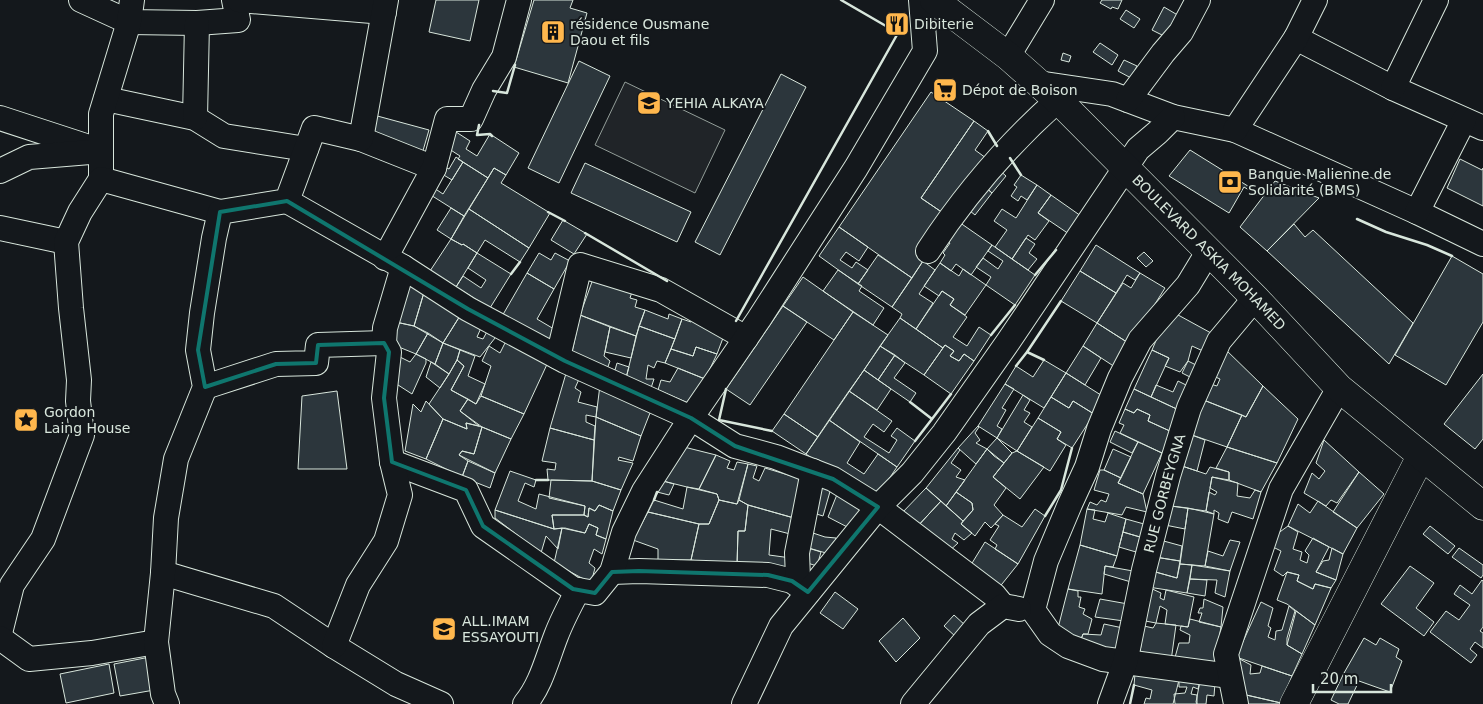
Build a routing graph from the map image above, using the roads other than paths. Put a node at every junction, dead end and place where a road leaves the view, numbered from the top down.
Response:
1 (81, 0) edge
2 (234, 0) edge
3 (239, 0) edge
4 (519, 0) edge
5 (921, 0) edge
6 (934, 0) edge
7 (1042, 0) edge
8 (1198, 0) edge
9 (1315, 0) edge
10 (1436, 0) edge
11 (296, 2) edge
12 (385, 6) edge
13 (131, 11) edge
14 (197, 23) junction
15 (1296, 38) junction
16 (1008, 56) junction
17 (1393, 88) junction
18 (1048, 91) junction
19 (106, 99) junction
20 (1128, 100) junction
21 (1173, 117) junction
22 (0, 118) edge
23 (195, 118) junction
24 (1474, 124) edge
25 (1235, 130) junction
26 (361, 139) junction
27 (306, 149) junction
28 (101, 151) junction
29 (434, 168) junction
30 (1125, 168) junction
31 (0, 170) edge
32 (101, 179) junction
33 (287, 201) junction
34 (220, 212) junction
35 (1417, 212) junction
36 (0, 228) edge
37 (66, 242) junction
38 (1483, 244) edge
39 (928, 251) dead end
40 (1208, 252) junction
41 (394, 262) junction
42 (1255, 298) junction
43 (746, 338) junction
44 (384, 343) junction
45 (558, 357) junction
46 (205, 387) junction
47 (1339, 388) junction
48 (691, 418) junction
49 (1421, 456) junction
50 (392, 462) junction
51 (813, 471) junction
52 (1483, 506) edge
53 (878, 507) junction
54 (612, 572) junction
55 (163, 573) junction
56 (578, 590) junction
57 (808, 592) junction
58 (1003, 606) junction
59 (1033, 610) junction
60 (0, 633) edge
61 (0, 638) edge
62 (156, 642) junction
63 (334, 646) junction
64 (1125, 663) junction
65 (1230, 676) junction
66 (167, 704) edge
67 (440, 704) edge
68 (525, 704) edge
69 (744, 704) edge
70 (913, 704) edge
71 (1110, 704) edge
72 (1236, 704) edge
73 (1294, 704) edge

1 - 13 street
2 - 14 street
3 - 11 street
4 - 29 street
5 - 43 street
6 - 16 main road, BOULEVARD ASKIA MOHAMED
7 - 16 street
8 - 20 street
9 - 15 street
10 - 17 street
11 - 12 street
12 - 26 street
13 - 14 street
13 - 19 street
14 - 23 street
15 - 17 street
15 - 25 street
16 - 18 main road, BOULEVARD ASKIA MOHAMED
17 - 24 street
18 - 20 street
18 - 30 main road, BOULEVARD ASKIA MOHAMED
18 - 39 street
19 - 23 street
19 - 28 street
20 - 21 street
21 - 25 street
21 - 30 street
22 - 28 street
23 - 27 street
24 - 35 street
25 - 35 street
26 - 27 street
26 - 29 street
27 - 33 street
28 - 31 street
28 - 32 street
29 - 41 street
30 - 40 main road, BOULEVARD ASKIA MOHAMED
30 - 53 street
32 - 34 street
32 - 37 street
33 - 34 street
33 - 41 street
34 - 46 street
35 - 38 street
36 - 37 street
37 - 60 street
40 - 42 main road, BOULEVARD ASKIA MOHAMED
40 - 59 street
41 - 44 street
41 - 45 street
42 - 47 main road, BOULEVARD ASKIA MOHAMED
42 - 64 street, RUE GORBEYGNA
43 - 45 street
43 - 48 street
44 - 46 street
44 - 50 street
45 - 48 street
46 - 55 street
47 - 49 main road, BOULEVARD ASKIA MOHAMED
47 - 65 street
48 - 51 street
48 - 54 street
49 - 52 main road, BOULEVARD ASKIA MOHAMED
49 - 73 main road
50 - 56 street
50 - 63 street
51 - 53 street
51 - 57 street
53 - 57 street
53 - 58 street
54 - 56 street
54 - 57 street
55 - 62 street
55 - 63 street
56 - 68 street
57 - 69 street
58 - 59 street
58 - 70 street
59 - 64 street
61 - 62 street
62 - 66 street
63 - 67 street
64 - 65 street
64 - 71 street, RUE GORBEYGNA
65 - 72 street

